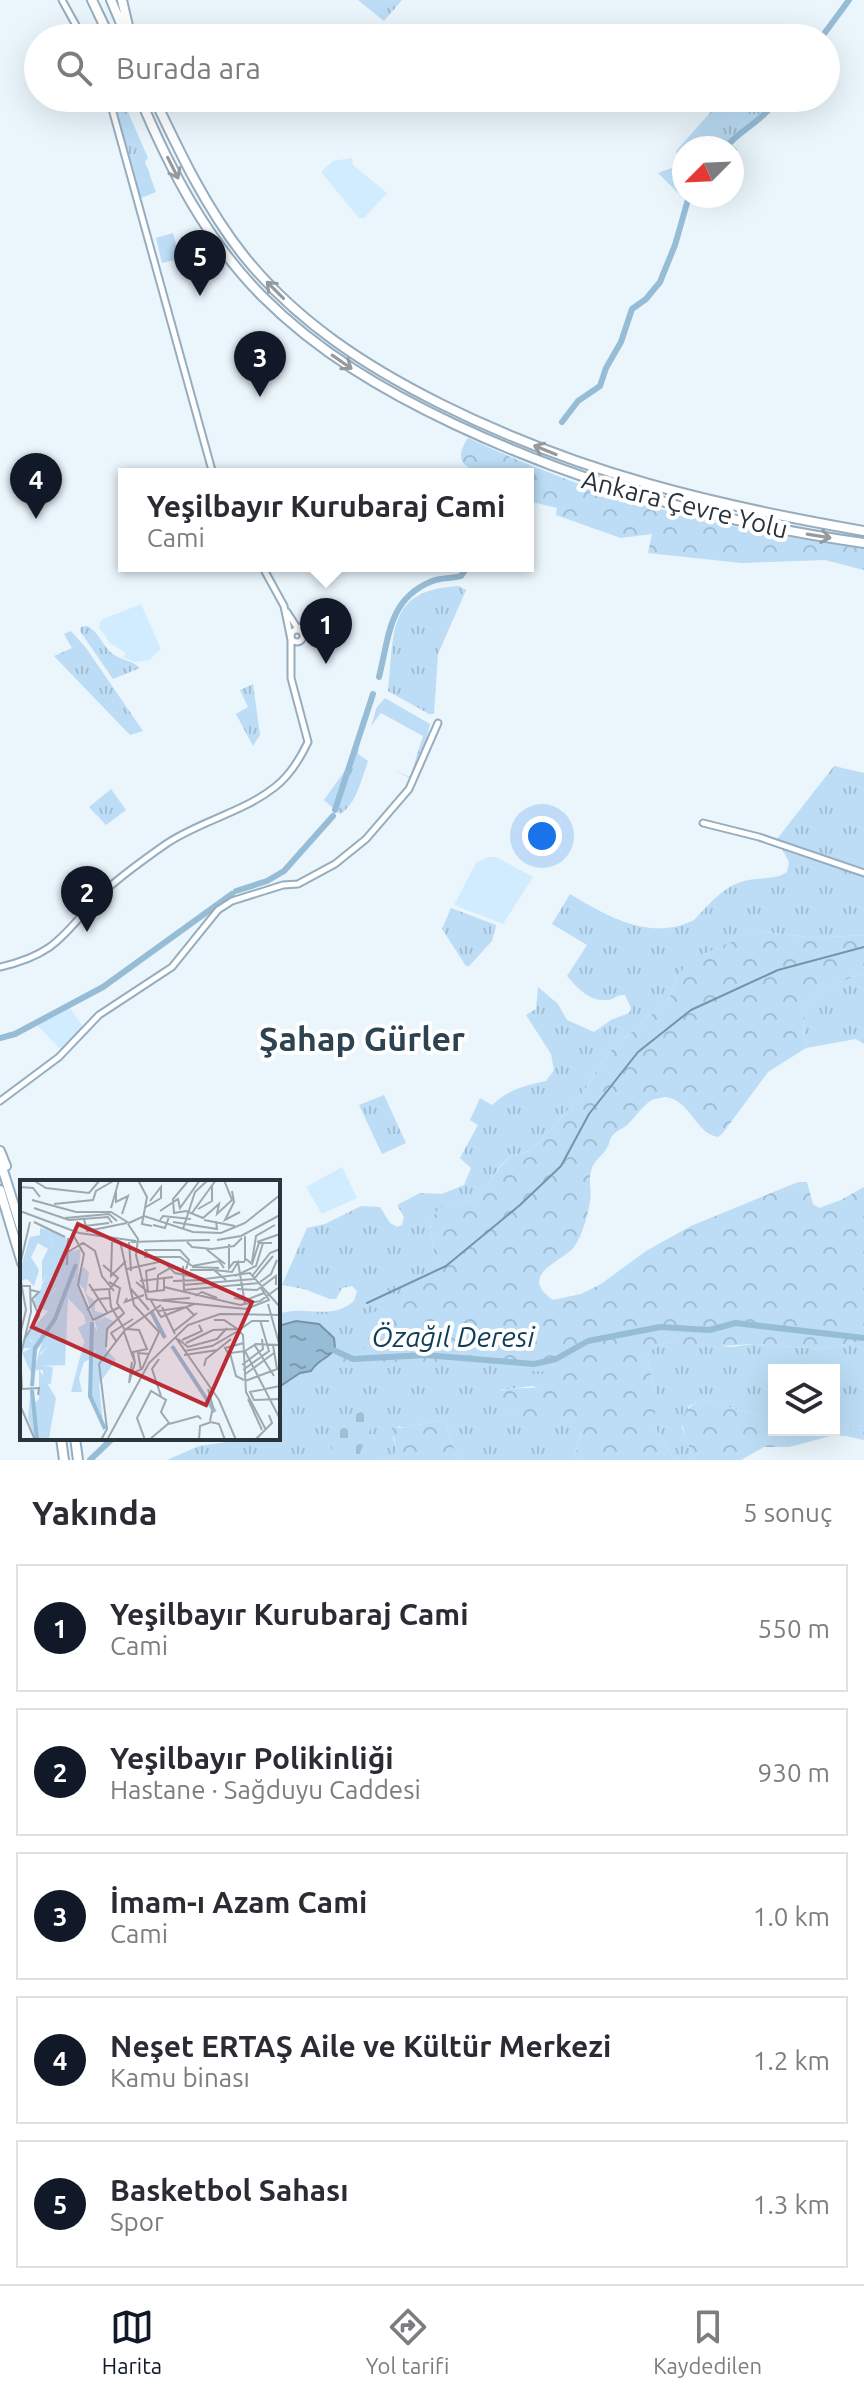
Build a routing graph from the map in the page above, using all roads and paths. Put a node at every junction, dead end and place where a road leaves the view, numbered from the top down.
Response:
1 (62, 0) edge
2 (92, 0) edge
3 (98, 0) edge
4 (111, 0) edge
5 (122, 0) edge
6 (75, 24) edge
7 (105, 24) edge
8 (107, 24) edge
9 (123, 24) edge
10 (127, 24) edge
11 (113, 112) edge
12 (146, 112) edge
13 (161, 112) edge
14 (211, 468) edge
15 (864, 531) edge
16 (864, 543) edge
17 (265, 572) edge
18 (284, 606) junction
19 (301, 632) junction
20 (291, 640) junction
21 (299, 642) junction
22 (292, 664) junction
23 (438, 723) dead end
24 (703, 823) dead end
25 (864, 873) edge
26 (0, 967) edge
27 (0, 1101) edge
28 (0, 1151) edge
29 (0, 1161) edge
30 (0, 1190) edge
31 (20, 1206) edge
32 (20, 1225) edge
33 (20, 1256) edge
34 (61, 1440) edge
35 (72, 1440) edge
36 (64, 1460) edge
37 (75, 1460) edge

1 - 6 street
2 - 7 highway
3 - 8 highway
4 - 9 highway
5 - 10 highway
11 - 14 street
12 -> 16 highway, Ankara Çevre Yolu
15 -> 13 highway, Ankara Çevre Yolu
17 - 18 street
18 - 19 street
18 - 20 street
19 - 20 street
19 - 21 street
20 - 21 street
20 - 22 street
21 - 22 street
22 - 26 street
23 - 27 street
24 - 25 street
28 - 31 highway
29 - 32 highway
30 - 33 highway
34 - 36 highway
35 - 37 highway

